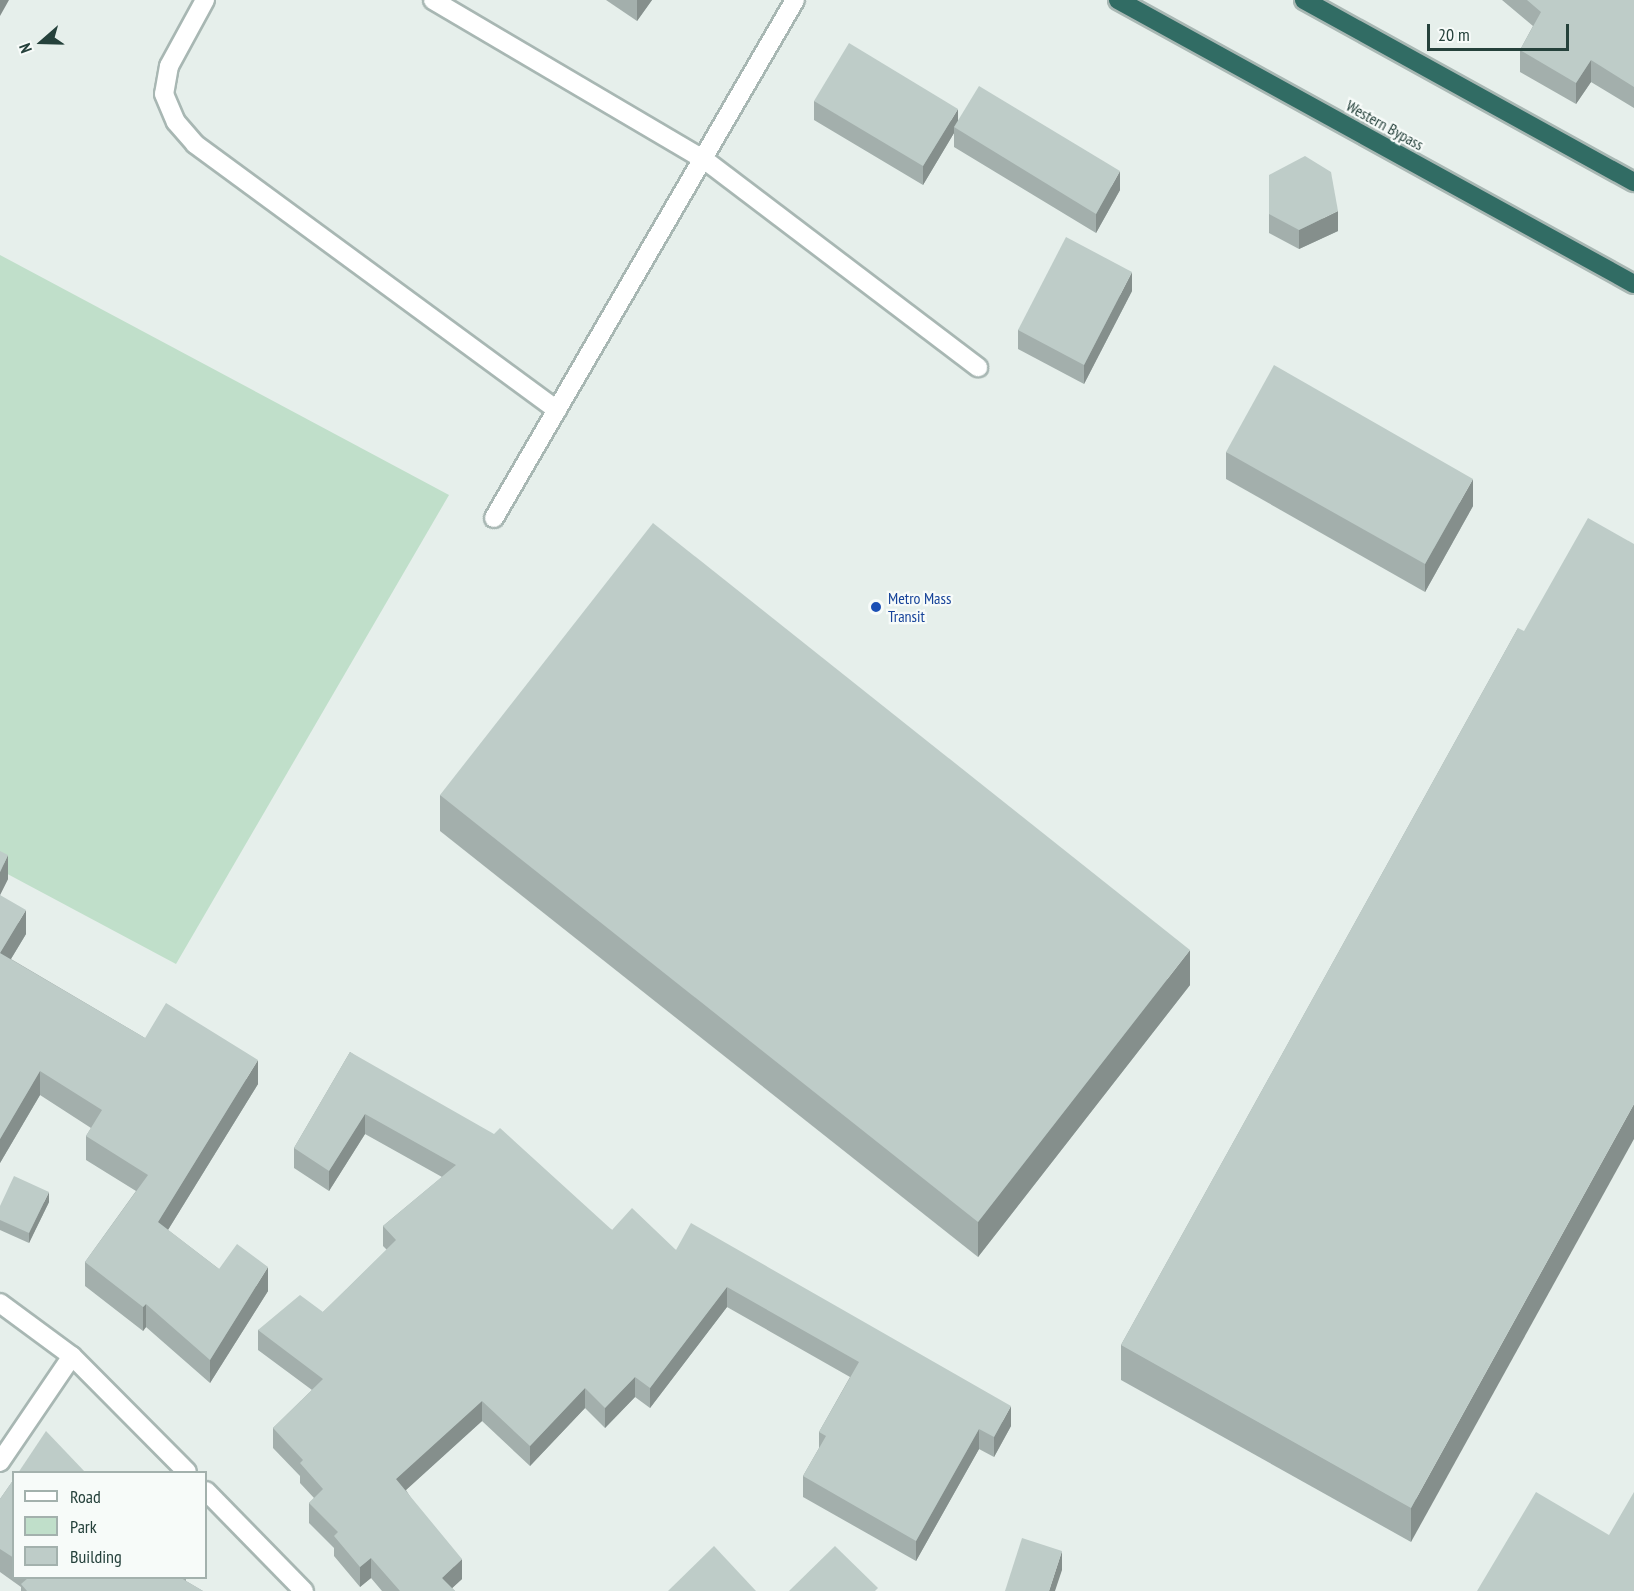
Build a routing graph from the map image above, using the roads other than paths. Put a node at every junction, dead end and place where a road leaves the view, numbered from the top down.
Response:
1 (205, 0) edge
2 (433, 0) edge
3 (795, 0) edge
4 (1118, 0) edge
5 (1304, 0) edge
6 (705, 160) junction
7 (1634, 182) edge
8 (1634, 284) edge
9 (978, 367) dead end
10 (557, 410) junction
11 (494, 518) dead end
12 (0, 1303) edge
13 (72, 1356) junction
14 (0, 1462) edge
15 (185, 1471) edge
16 (207, 1492) edge
17 (304, 1591) edge

1 - 10 street
2 - 6 street
3 - 6 street
4 - 8 highway, Western Bypass
5 - 7 highway
6 - 9 street
6 - 10 street
10 - 11 street
12 - 13 street
13 - 14 street
13 - 15 street
16 - 17 street

